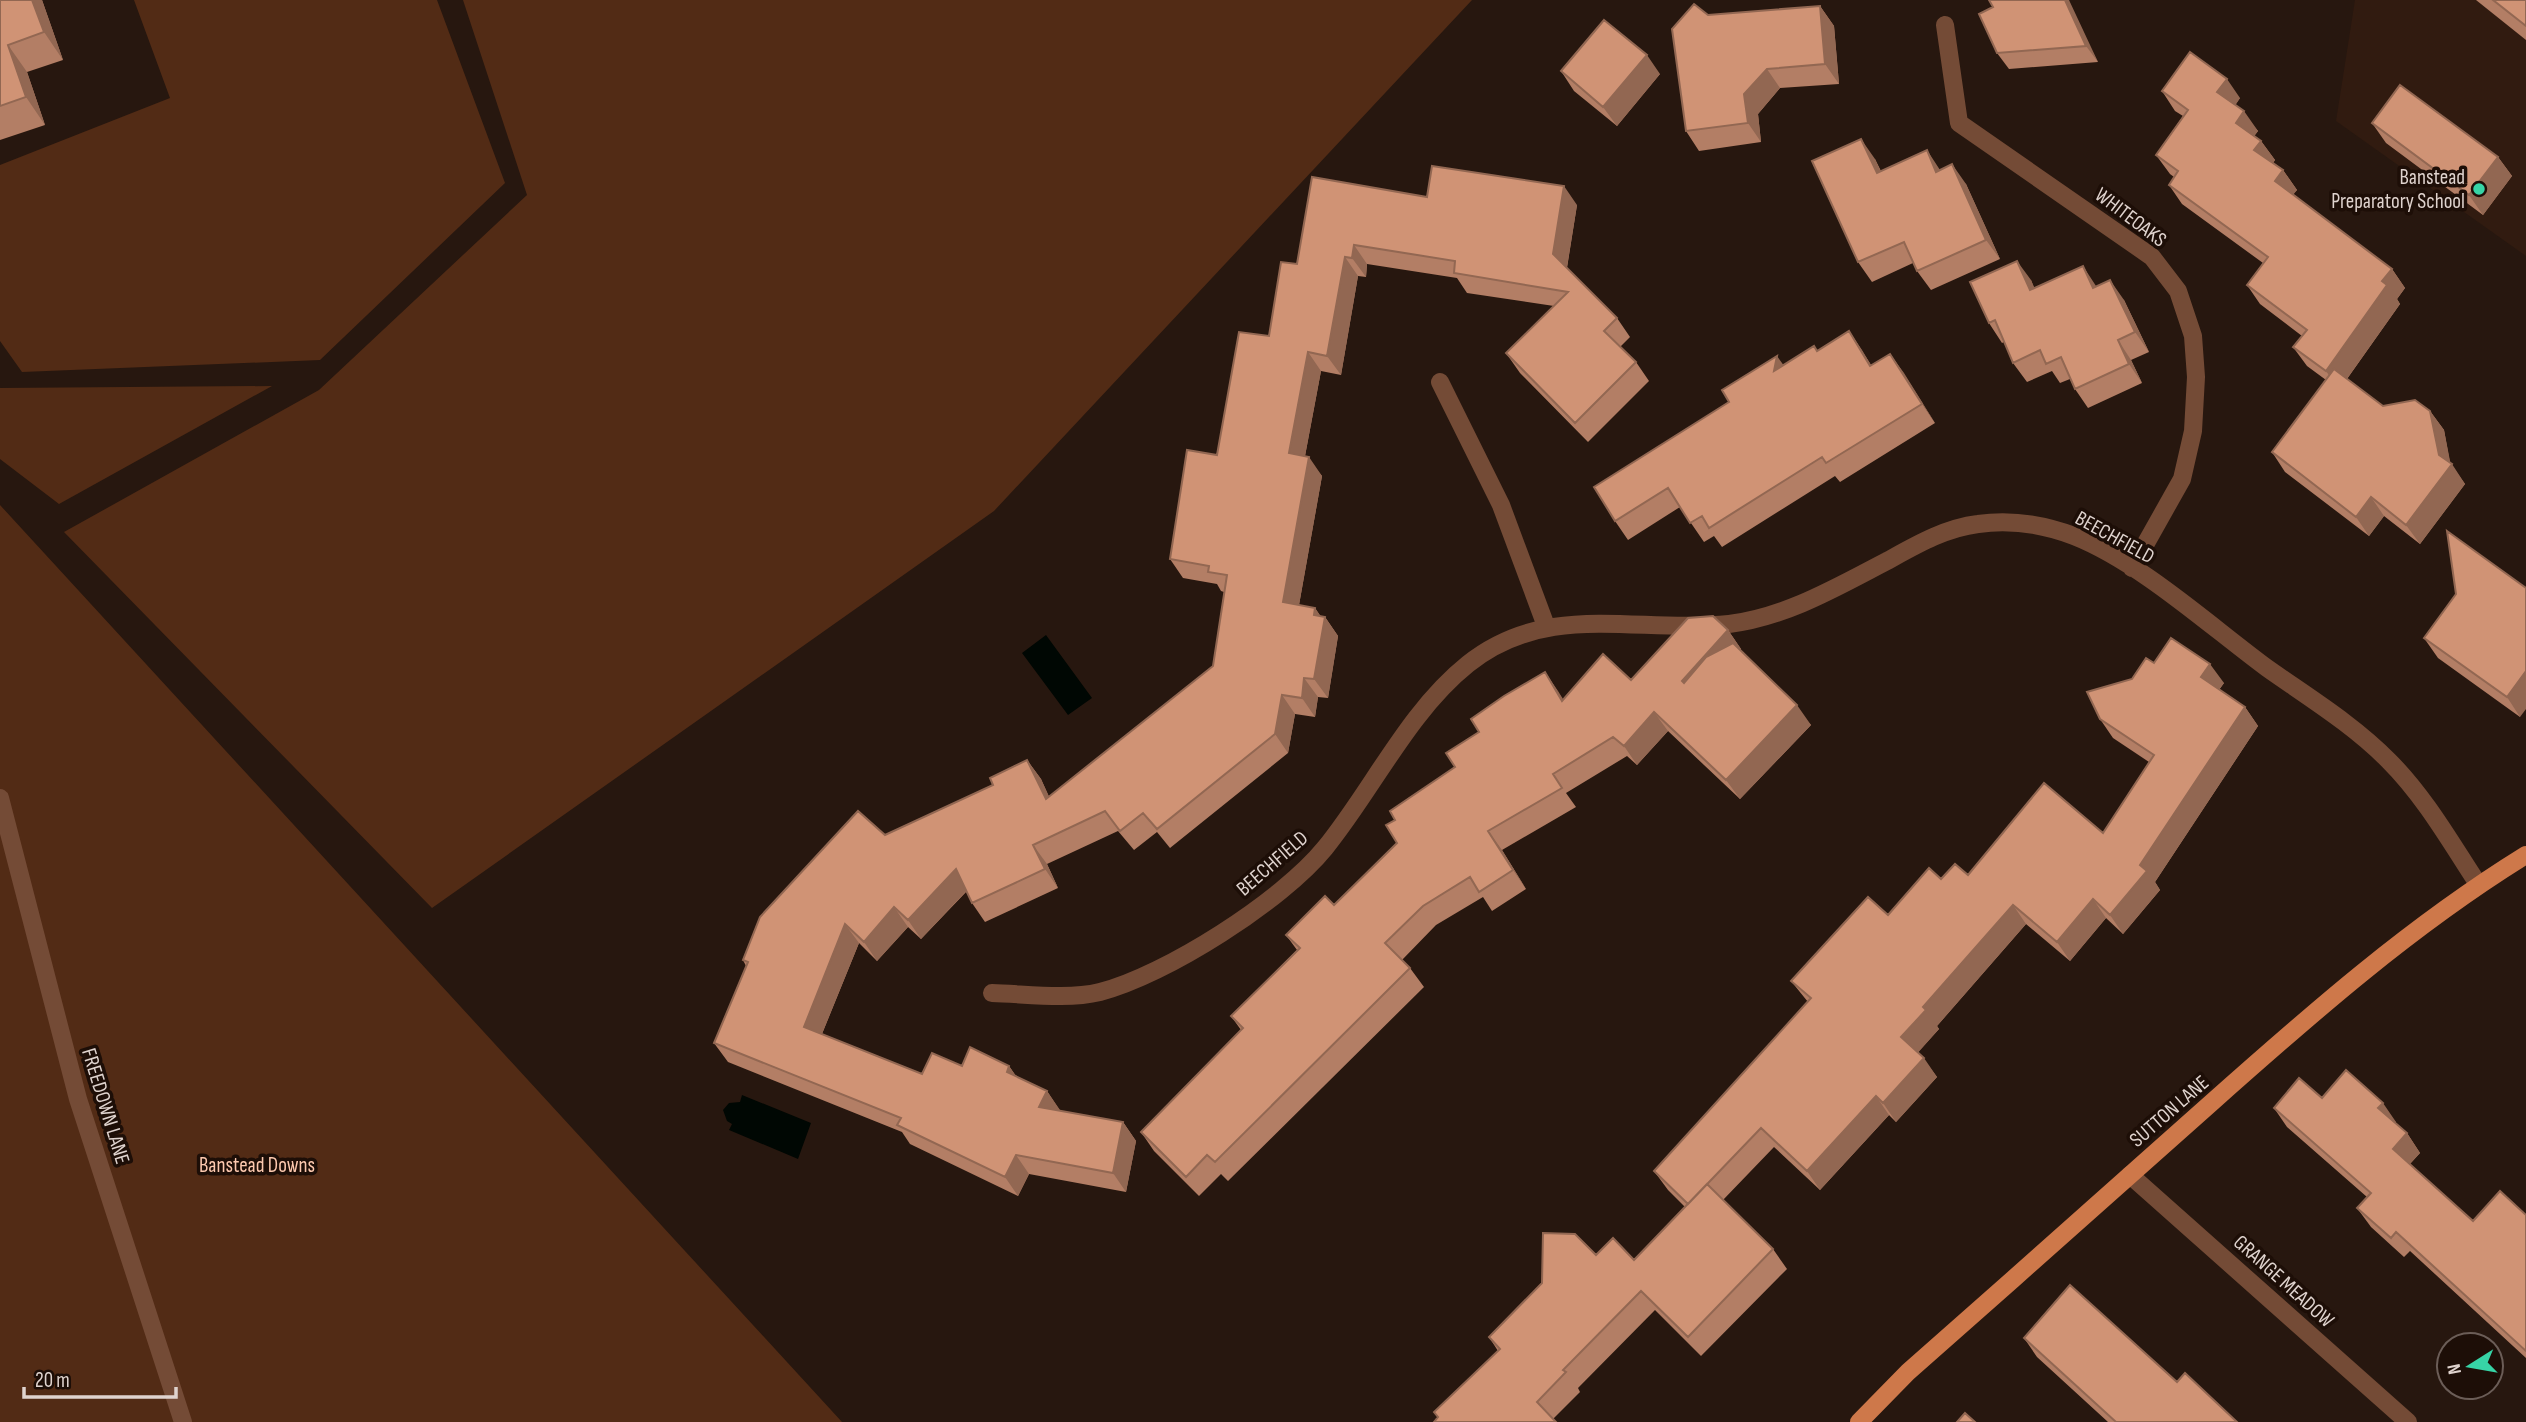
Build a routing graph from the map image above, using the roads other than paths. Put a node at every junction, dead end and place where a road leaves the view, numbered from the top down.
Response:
1 (1945, 25) dead end
2 (1440, 382) dead end
3 (2132, 568) junction
4 (1546, 626) junction
5 (0, 798) edge
6 (2526, 855) edge
7 (2479, 884) junction
8 (992, 993) dead end
9 (2130, 1175) junction
10 (183, 1422) edge
11 (1859, 1422) edge
12 (2407, 1422) edge

1 - 3 street, WHITEOAKS
2 - 4 street
3 - 4 street, BEECHFIELD
3 - 7 street, BEECHFIELD
4 - 8 street, BEECHFIELD
5 - 10 street, FREEDOWN LANE
6 - 7 main road, SUTTON LANE
7 - 9 main road, SUTTON LANE
9 - 11 main road, SUTTON LANE
9 - 12 street, GRANGE MEADOW

